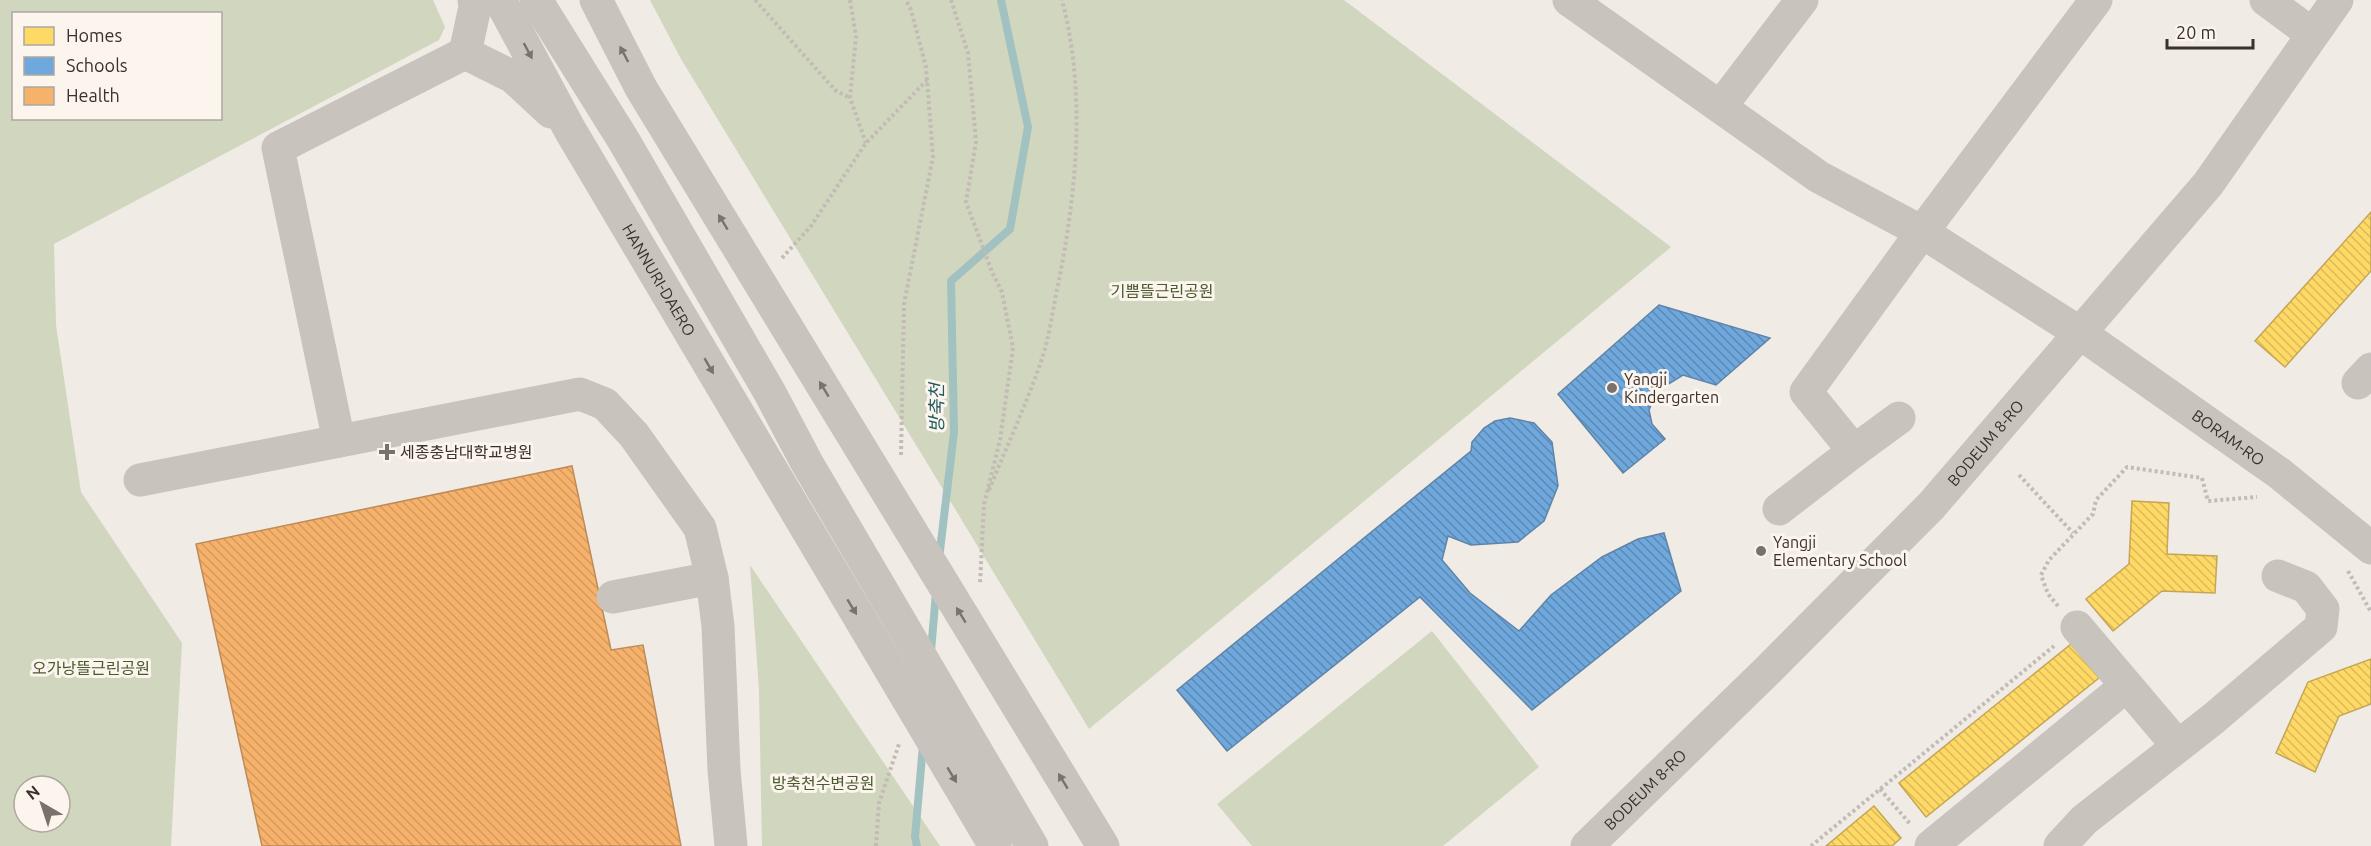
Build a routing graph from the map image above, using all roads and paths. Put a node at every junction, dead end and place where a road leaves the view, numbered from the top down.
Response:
1 (474, 0) edge
2 (500, 0) edge
3 (536, 0) edge
4 (596, 0) edge
5 (754, 0) edge
6 (850, 0) edge
7 (906, 0) edge
8 (951, 0) edge
9 (1062, 0) edge
10 (1569, 0) edge
11 (1802, 0) edge
12 (2096, 0) edge
13 (2266, 0) edge
14 (2337, 0) edge
15 (2312, 34) junction
16 (465, 53) junction
17 (927, 80) junction
18 (850, 98) junction
19 (1721, 106) junction
20 (570, 130) junction
21 (866, 143) junction
22 (1922, 232) junction
23 (782, 258) dead end
24 (2080, 333) junction
25 (1899, 418) dead end
26 (339, 441) junction
27 (1854, 451) junction
28 (901, 462) dead end
29 (2019, 475) dead end
30 (140, 480) dead end
31 (2265, 501) dead end
32 (984, 504) junction
33 (1779, 509) dead end
34 (2073, 533) junction
35 (2371, 548) edge
36 (2342, 563) dead end
37 (2278, 576) dead end
38 (712, 578) junction
39 (979, 589) dead end
40 (612, 597) dead end
41 (2371, 612) edge
42 (2077, 627) junction
43 (2126, 686) junction
44 (900, 738) dead end
45 (2178, 746) junction
46 (724, 770) junction
47 (1880, 789) junction
48 (1619, 833) edge
49 (1923, 838) edge
50 (1098, 839) edge
51 (714, 846) edge
52 (731, 846) edge
53 (876, 846) edge
54 (995, 846) edge
55 (1032, 846) edge
56 (1587, 846) edge
57 (1812, 846) edge
58 (2060, 846) edge

1 - 16 street
2 -> 20 street, HANNURI-DAERO
3 - 55 street
50 -> 4 street
5 - 18 path
6 - 18 path
7 - 17 path
8 - 32 path
9 - 32 path
10 - 19 street, BORAM-RO
11 - 19 street
12 - 22 street
13 - 15 street
14 - 15 street, BODEUM 8-RO
15 - 24 street, BODEUM 8-RO
16 - 20 street
16 - 26 street
17 - 21 path
17 - 28 path
18 - 21 path
19 - 22 street, BORAM-RO
20 -> 54 street, HANNURI-DAERO
21 - 23 path
22 - 24 street, BORAM-RO
22 - 27 street
24 - 35 street, BORAM-RO
24 - 48 street, BODEUM 8-RO
25 - 27 street
26 - 30 street
26 - 38 street
27 - 33 street
29 - 34 path
31 - 34 path
32 - 39 path
34 - 42 path
36 - 41 path
37 - 45 street
38 - 40 street
38 - 46 street
42 - 43 street
42 - 47 path
43 - 45 street
43 - 49 street
44 - 53 path
45 - 58 street
46 - 51 street
46 - 52 street
47 - 49 path
47 - 57 path
48 - 56 street, BODEUM 8-RO

